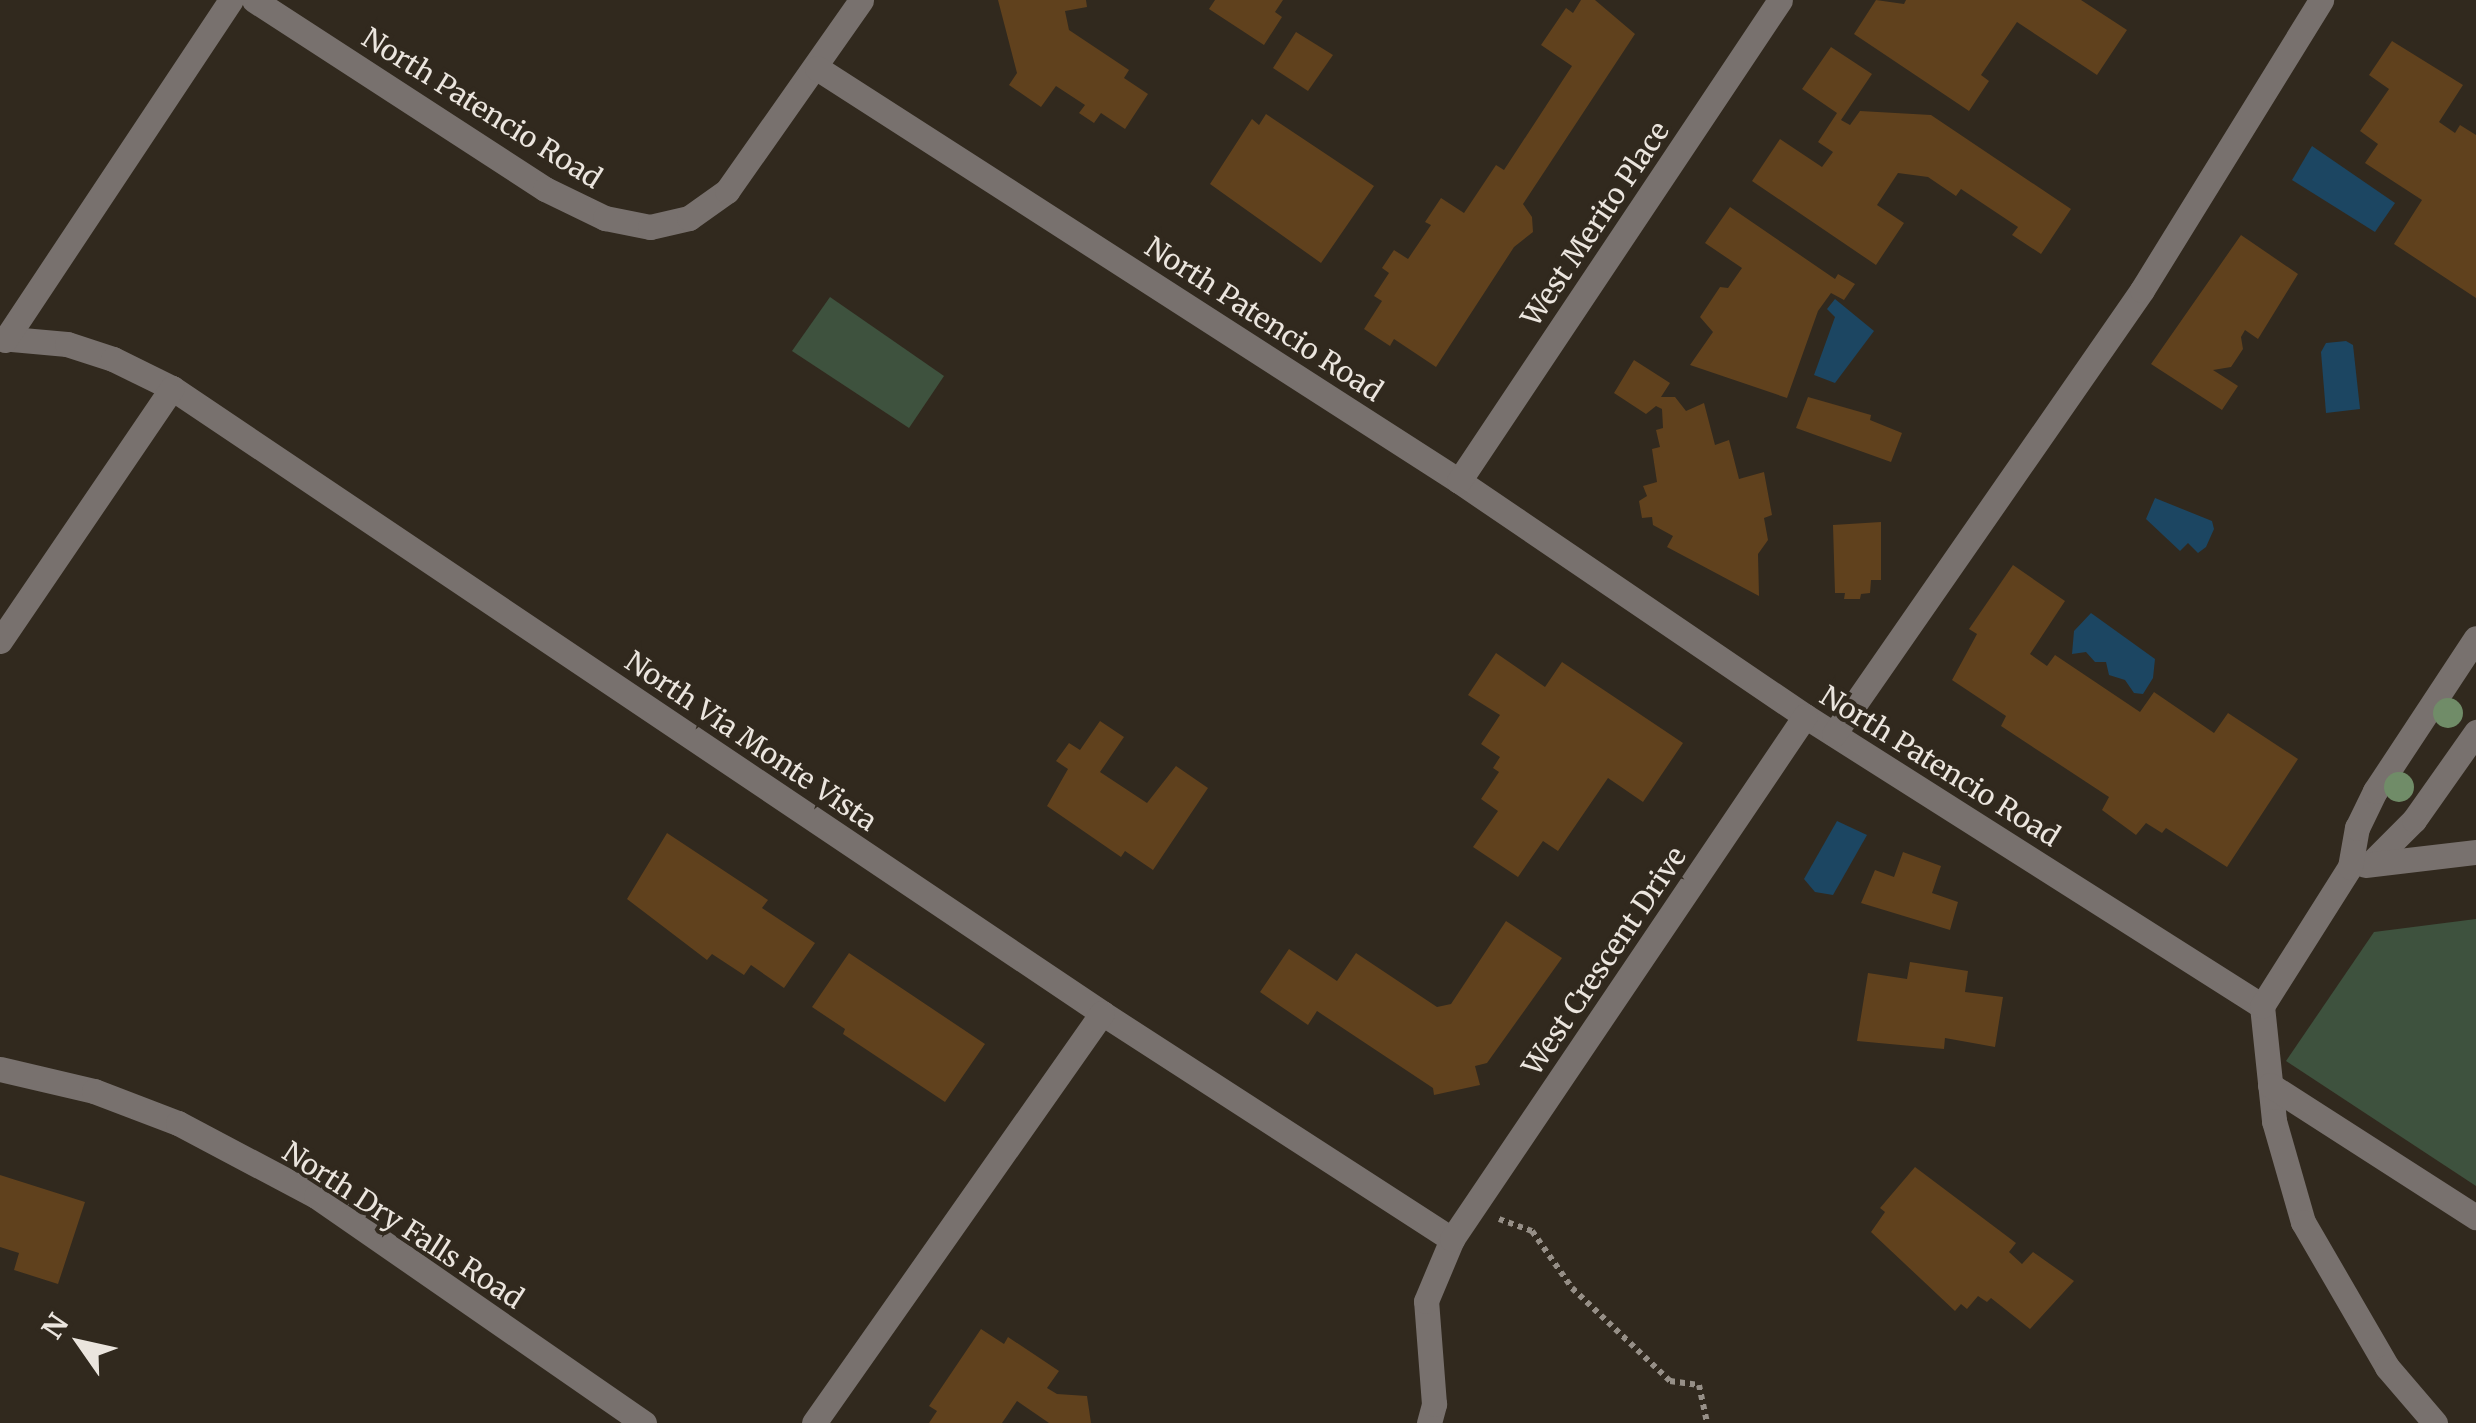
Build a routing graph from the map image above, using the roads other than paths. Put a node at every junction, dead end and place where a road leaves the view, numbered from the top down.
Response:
1 (232, 0) edge
2 (254, 0) edge
3 (861, 0) edge
4 (1780, 0) edge
5 (2321, 0) edge
6 (817, 68) junction
7 (3, 339) edge
8 (172, 388) junction
9 (1460, 481) junction
10 (2476, 638) edge
11 (0, 641) edge
12 (1805, 716) junction
13 (2476, 732) edge
14 (1834, 734) junction
15 (2476, 852) edge
16 (2360, 866) junction
17 (2262, 1006) junction
18 (1102, 1012) junction
19 (0, 1070) edge
20 (2270, 1085) junction
21 (2476, 1217) edge
22 (1452, 1239) junction
23 (644, 1423) edge
24 (814, 1423) edge
25 (1428, 1423) edge
26 (2435, 1423) edge

1 - 7 street
2 - 6 street, North Patencio Road
3 - 6 street
4 - 9 street, West Merito Place
5 - 14 street
6 - 9 street, North Patencio Road
7 - 8 street, North Via Monte Vista
8 - 11 street
8 - 18 street, North Via Monte Vista
9 - 12 street, North Patencio Road
10 - 16 street
12 - 14 street, North Patencio Road
12 - 22 street, West Crescent Drive
13 - 16 street
14 - 17 street, North Patencio Road
15 - 16 street
16 - 17 street
17 - 20 street
18 - 22 street, North Via Monte Vista
18 - 24 street
19 - 23 street, North Dry Falls Road
20 - 21 street
20 - 26 street
22 - 25 street, West Crescent Drive

